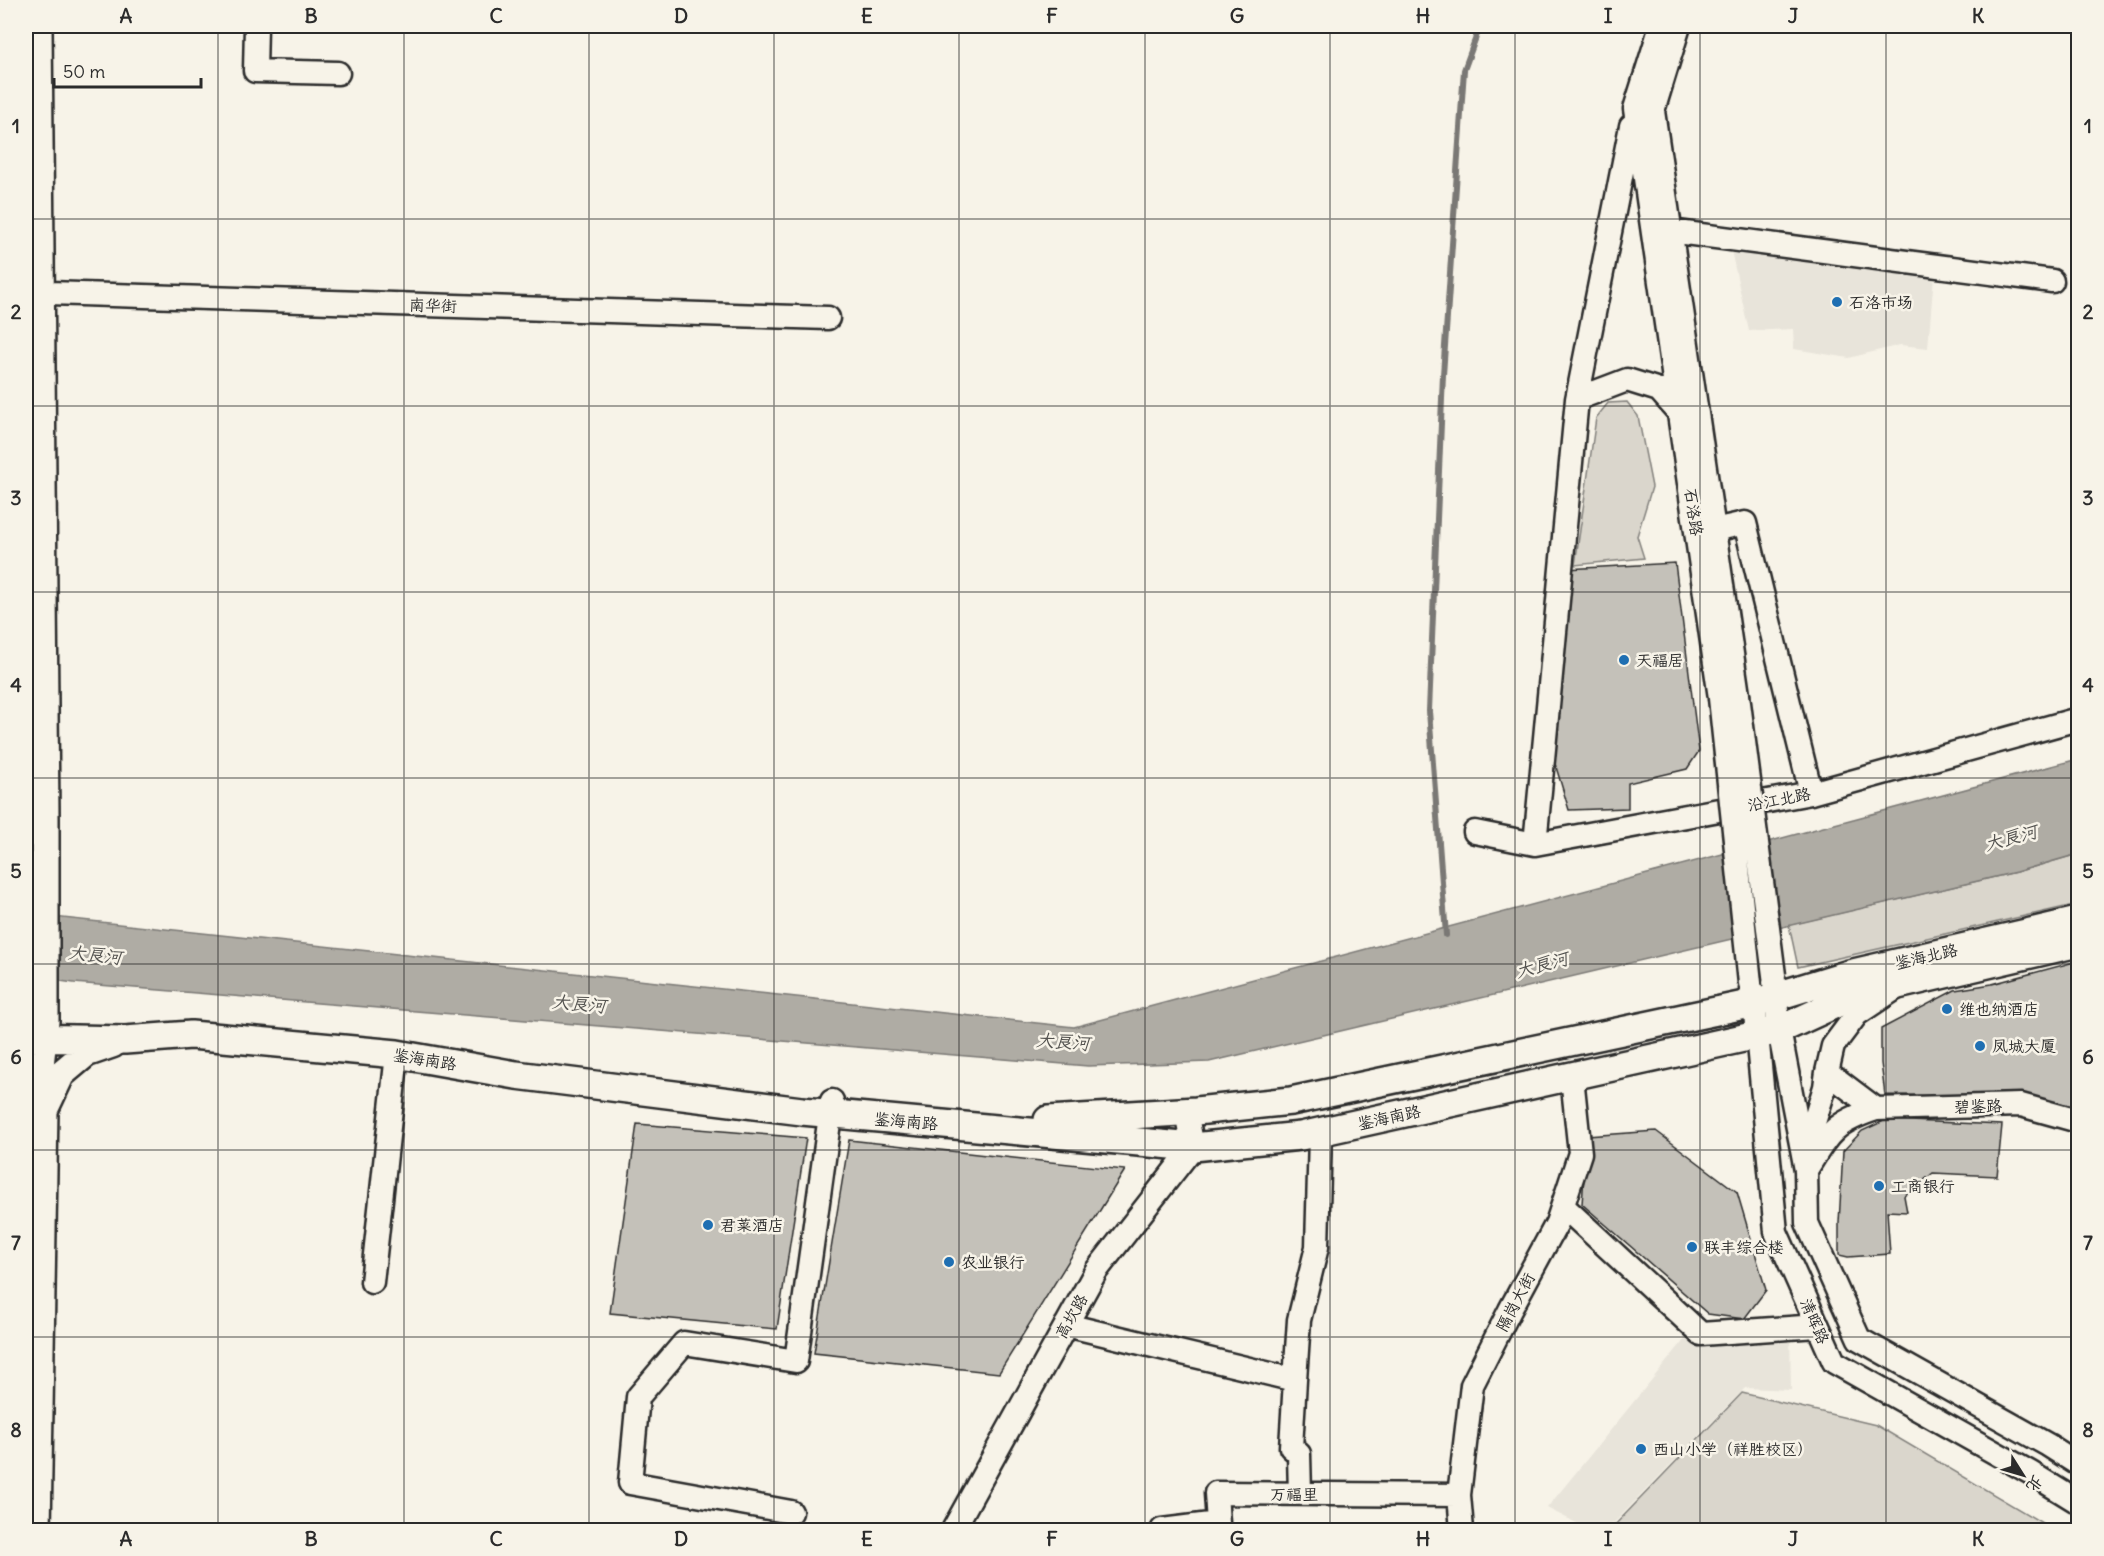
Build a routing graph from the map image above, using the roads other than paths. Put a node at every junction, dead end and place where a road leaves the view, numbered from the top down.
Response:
1 (38, 26) edge
2 (256, 26) edge
3 (1661, 26) edge
4 (1679, 26) edge
5 (338, 73) dead end
6 (1635, 109) junction
7 (1670, 231) junction
8 (2052, 281) dead end
9 (39, 290) junction
10 (828, 318) dead end
11 (1576, 399) junction
12 (1680, 415) junction
13 (1714, 531) junction
14 (1729, 696) junction
15 (2079, 719) edge
16 (1810, 793) junction
17 (45, 806) junction
18 (1475, 832) dead end
19 (1534, 844) junction
20 (26, 855) edge
21 (2079, 921) edge
22 (2079, 943) edge
23 (1904, 983) junction
24 (1763, 989) junction
25 (35, 1030) edge
26 (1768, 1032) junction
27 (125, 1040) junction
28 (397, 1054) junction
29 (1827, 1072) junction
30 (1572, 1077) junction
31 (832, 1108) junction
32 (1876, 1109) junction
33 (44, 1110) junction
34 (1186, 1112) junction
35 (2079, 1121) edge
36 (1320, 1135) dead end
37 (1193, 1147) junction
38 (1805, 1163) junction
39 (1563, 1206) junction
40 (372, 1282) dead end
41 (1066, 1325) junction
42 (1817, 1326) junction
43 (1295, 1380) junction
44 (2079, 1464) edge
45 (1300, 1494) junction
46 (1459, 1495) junction
47 (2079, 1503) edge
48 (791, 1512) dead end
49 (37, 1530) edge
50 (952, 1530) edge
51 (1162, 1530) edge
52 (1462, 1530) edge

1 - 9 main road
2 - 5 street
3 - 6 street, 石洛路
4 - 7 street, 石洛路
6 - 11 street
6 - 12 street, 石洛路
7 - 8 street
7 - 13 street, 石洛路
9 - 10 street, 南华街
9 - 17 main road
11 - 12 street
11 - 19 street
12 - 14 street, 石洛路
13 - 14 street, 石洛路
13 - 16 street
14 - 24 street, 石洛路, bridge
15 - 16 street, 沿江北路
16 - 19 street, 沿江北路
17 - 20 main road
17 - 25 main road
18 - 19 street, 沿江北路
21 - 24 main road, 鉴海北路
22 - 23 main road, 鉴海北路
23 - 26 main road, 鉴海北路
23 - 29 street
24 - 26 street, 清晖路
24 - 34 main road, 鉴海南路
25 - 27 main road, 鉴海南路
25 - 31 main road, 鉴海南路
25 - 33 main road
26 - 30 main road, 鉴海南路
26 - 38 street, 清晖路
26 - 42 street, 清晖路
27 - 28 main road, 鉴海南路
27 - 33 main road
28 - 31 main road, 鉴海南路
28 - 40 street
29 - 32 street
29 - 38 street
30 - 37 main road, 鉴海南路
30 - 39 street, 隔岗大街
31 - 34 main road, 鉴海南路
31 - 37 main road, 鉴海南路
31 - 48 street
32 - 35 street, 碧鉴路
32 - 38 street, 碧鉴路
33 - 49 main road
34 - 37 street
36 - 43 street
37 - 41 street, 高坎路
38 - 44 street, 清晖路
39 - 42 street
39 - 46 street, 隔岗大街
41 - 43 street
41 - 50 street, 高坎路
42 - 47 street, 清晖路
43 - 45 street
45 - 46 street, 万福里
45 - 51 street, 万福里
46 - 52 street, 隔岗大街

